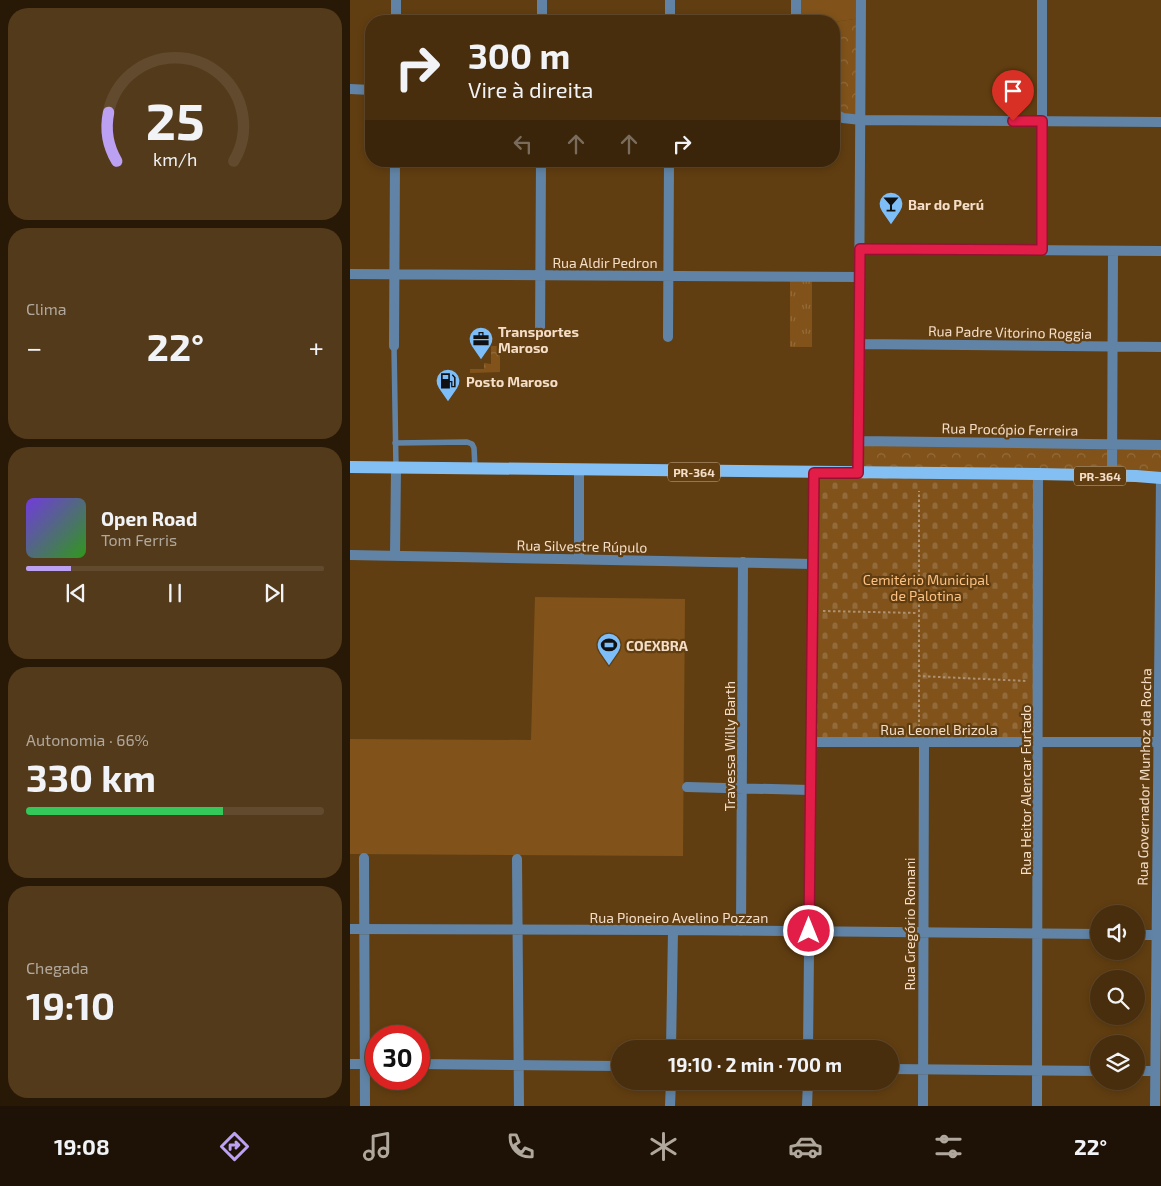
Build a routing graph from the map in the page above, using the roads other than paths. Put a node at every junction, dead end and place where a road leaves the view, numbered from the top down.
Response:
1 (396, 0) edge
2 (542, 0) edge
3 (670, 0) edge
4 (796, 0) edge
5 (861, 0) edge
6 (1042, 0) edge
7 (396, 15) edge
8 (542, 15) edge
9 (670, 15) edge
10 (796, 15) edge
11 (350, 89) edge
12 (365, 90) edge
13 (840, 116) edge
14 (861, 120) junction
15 (1042, 121) junction
16 (1161, 122) edge
17 (395, 167) edge
18 (541, 167) edge
19 (669, 167) edge
20 (860, 249) junction
21 (1042, 250) junction
22 (1113, 251) junction
23 (1161, 251) edge
24 (350, 274) edge
25 (394, 275) junction
26 (540, 276) junction
27 (668, 276) junction
28 (859, 276) junction
29 (540, 335) dead end
30 (668, 337) dead end
31 (859, 344) junction
32 (394, 346) joint
33 (1113, 347) junction
34 (1161, 347) edge
35 (859, 441) junction
36 (396, 443) junction
37 (1112, 444) junction
38 (1161, 444) edge
39 (350, 467) edge
40 (396, 468) junction
41 (475, 468) junction
42 (579, 470) junction
43 (814, 473) junction
44 (858, 473) junction
45 (1038, 474) junction
46 (1112, 476) junction
47 (1161, 478) edge
48 (350, 555) edge
49 (395, 556) junction
50 (579, 559) junction
51 (743, 562) junction
52 (813, 564) junction
53 (1160, 628) edge
54 (1160, 695) edge
55 (810, 742) junction
56 (1158, 742) junction
57 (924, 743) junction
58 (1039, 743) junction
59 (687, 787) dead end
60 (742, 788) junction
61 (810, 790) junction
62 (364, 858) dead end
63 (517, 859) dead end
64 (1159, 905) edge
65 (350, 929) edge
66 (518, 929) junction
67 (365, 930) junction
68 (673, 930) junction
69 (741, 931) junction
70 (809, 931) junction
71 (923, 932) junction
72 (1038, 934) junction
73 (1090, 934) edge
74 (1145, 935) edge
75 (1156, 935) junction
76 (365, 1025) edge
77 (671, 1040) edge
78 (808, 1040) edge
79 (350, 1064) edge
80 (365, 1064) edge
81 (430, 1064) edge
82 (519, 1065) junction
83 (611, 1066) edge
84 (899, 1069) edge
85 (923, 1069) junction
86 (1037, 1070) junction
87 (1090, 1071) edge
88 (1145, 1071) edge
89 (1155, 1071) junction
90 (365, 1090) edge
91 (670, 1090) edge
92 (808, 1090) edge
93 (365, 1106) edge
94 (519, 1106) edge
95 (670, 1106) edge
96 (807, 1106) edge
97 (923, 1106) edge
98 (1037, 1106) edge
99 (1155, 1106) edge

1 - 7 street
2 - 8 street
3 - 9 street
4 - 10 street
5 - 14 street
6 - 15 street
11 - 12 street
13 - 14 street
14 - 15 street
14 - 20 street
15 - 16 street
15 - 21 street
17 - 25 street
18 - 26 street
19 - 27 street
20 - 21 street
20 - 28 street
21 - 22 street
22 - 23 street
22 - 33 street
24 - 25 street, Rua Aldir Pedron
25 - 26 street, Rua Aldir Pedron
25 - 32 street
26 - 27 street, Rua Aldir Pedron
26 - 29 street
27 - 28 street, Rua Aldir Pedron
27 - 30 street
28 - 31 street
31 - 33 street, Rua Padre Vitorino Roggia
31 - 35 street
32 - 36 lane
33 - 34 street, Rua Padre Vitorino Roggia
33 - 37 street
35 - 37 street, Rua Procópio Ferreira
35 - 44 street
36 - 40 lane
36 - 41 lane
37 - 38 street, Rua Procópio Ferreira
37 - 46 street
39 - 40 main road, PR-364
40 - 41 main road, PR-364
40 - 49 street
41 - 42 main road, PR-364
42 - 43 main road, PR-364
42 - 50 street
43 - 44 main road, PR-364
43 - 52 street
44 - 45 main road, PR-364
45 - 46 main road, PR-364
45 - 58 street, Rua Heitor Alencar Furtado
46 - 47 main road, PR-364
47 - 53 street, Rua Governador Munhoz da Rocha
48 - 49 street, Rua Silvestre Rúpulo
49 - 50 street, Rua Silvestre Rúpulo
50 - 51 street, Rua Silvestre Rúpulo
51 - 52 street, Rua Silvestre Rúpulo
51 - 60 street, Travessa Willy Barth
52 - 55 street
53 - 54 street, Rua Governador Munhoz da Rocha
54 - 56 street, Rua Governador Munhoz da Rocha
55 - 57 street, Rua Leonel Brizola
55 - 61 street
56 - 58 street, Rua Leonel Brizola
56 - 64 street, Rua Governador Munhoz da Rocha
57 - 58 street, Rua Leonel Brizola
57 - 71 street, Rua Gregório Romani
58 - 72 street, Rua Heitor Alencar Furtado
59 - 60 street
60 - 61 street
60 - 69 street, Travessa Willy Barth
61 - 70 street
62 - 67 street
63 - 66 street
64 - 75 street, Rua Governador Munhoz da Rocha
65 - 67 street, Rua Pioneiro Avelino Pozzan
66 - 67 street, Rua Pioneiro Avelino Pozzan
66 - 68 street, Rua Pioneiro Avelino Pozzan
66 - 82 street
67 - 76 street
68 - 69 street, Rua Pioneiro Avelino Pozzan
68 - 77 street
69 - 70 street, Rua Pioneiro Avelino Pozzan
70 - 71 street, Rua Pioneiro Avelino Pozzan
70 - 78 street
71 - 72 street, Rua Pioneiro Avelino Pozzan
71 - 85 street, Rua Gregório Romani
72 - 73 street, Rua Pioneiro Avelino Pozzan
72 - 86 street, Rua Heitor Alencar Furtado
74 - 75 street
75 - 89 street, Rua Governador Munhoz da Rocha
79 - 80 street
81 - 82 street
82 - 83 street
82 - 94 street
84 - 85 street
85 - 86 street
85 - 97 street, Rua Gregório Romani
86 - 87 street
86 - 98 street, Rua Heitor Alencar Furtado
88 - 89 street
89 - 99 street, Rua Governador Munhoz da Rocha
90 - 93 street
91 - 95 street
92 - 96 street

